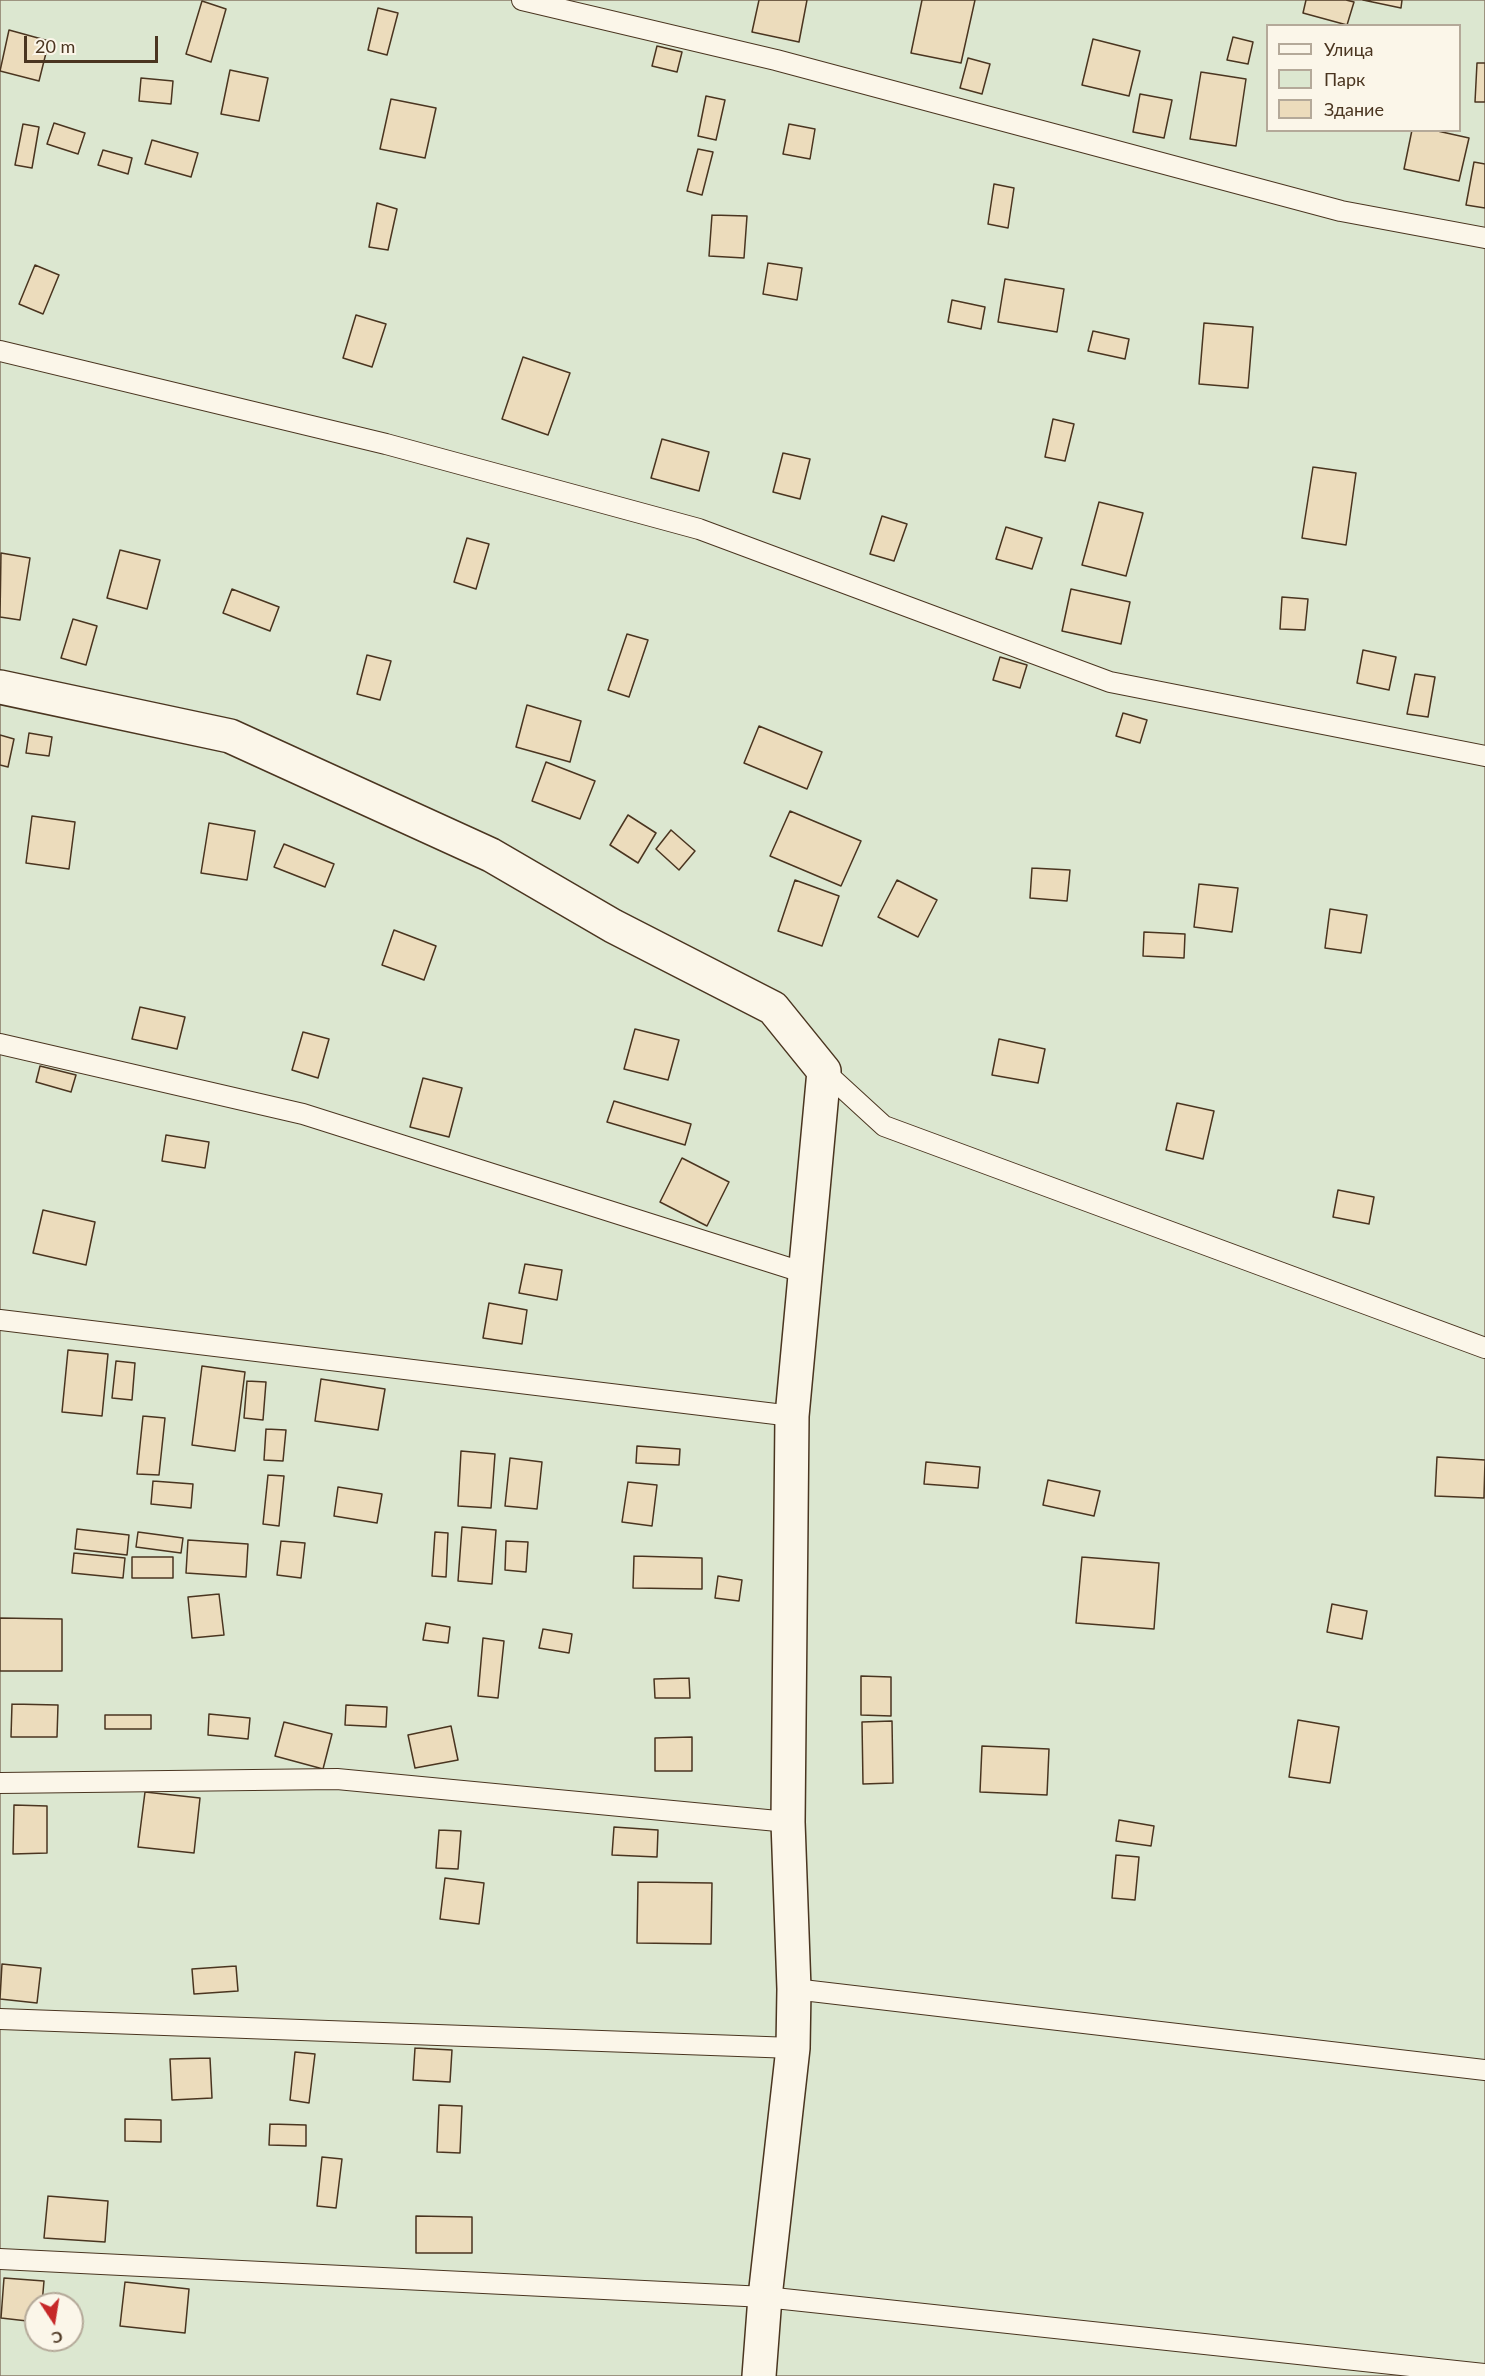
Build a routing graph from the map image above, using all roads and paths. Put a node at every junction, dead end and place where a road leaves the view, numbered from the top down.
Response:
1 (522, 0) edge
2 (1485, 238) edge
3 (0, 351) edge
4 (0, 687) edge
5 (1485, 756) edge
6 (0, 1044) edge
7 (824, 1071) junction
8 (805, 1273) junction
9 (0, 1320) edge
10 (1485, 1348) edge
11 (792, 1416) junction
12 (0, 1784) edge
13 (788, 1822) junction
14 (794, 1989) junction
15 (0, 2019) edge
16 (793, 2048) junction
17 (1485, 2070) edge
18 (0, 2259) edge
19 (765, 2297) junction
20 (1485, 2374) edge
21 (759, 2376) edge

1 - 2 lane
3 - 5 lane
4 - 7 street
6 - 8 lane
7 - 8 street
7 - 10 lane
8 - 11 street
9 - 11 lane
11 - 13 street
12 - 13 lane
13 - 14 street
14 - 16 street
14 - 17 lane
15 - 16 lane
16 - 19 street
18 - 19 lane
19 - 20 lane
19 - 21 street

